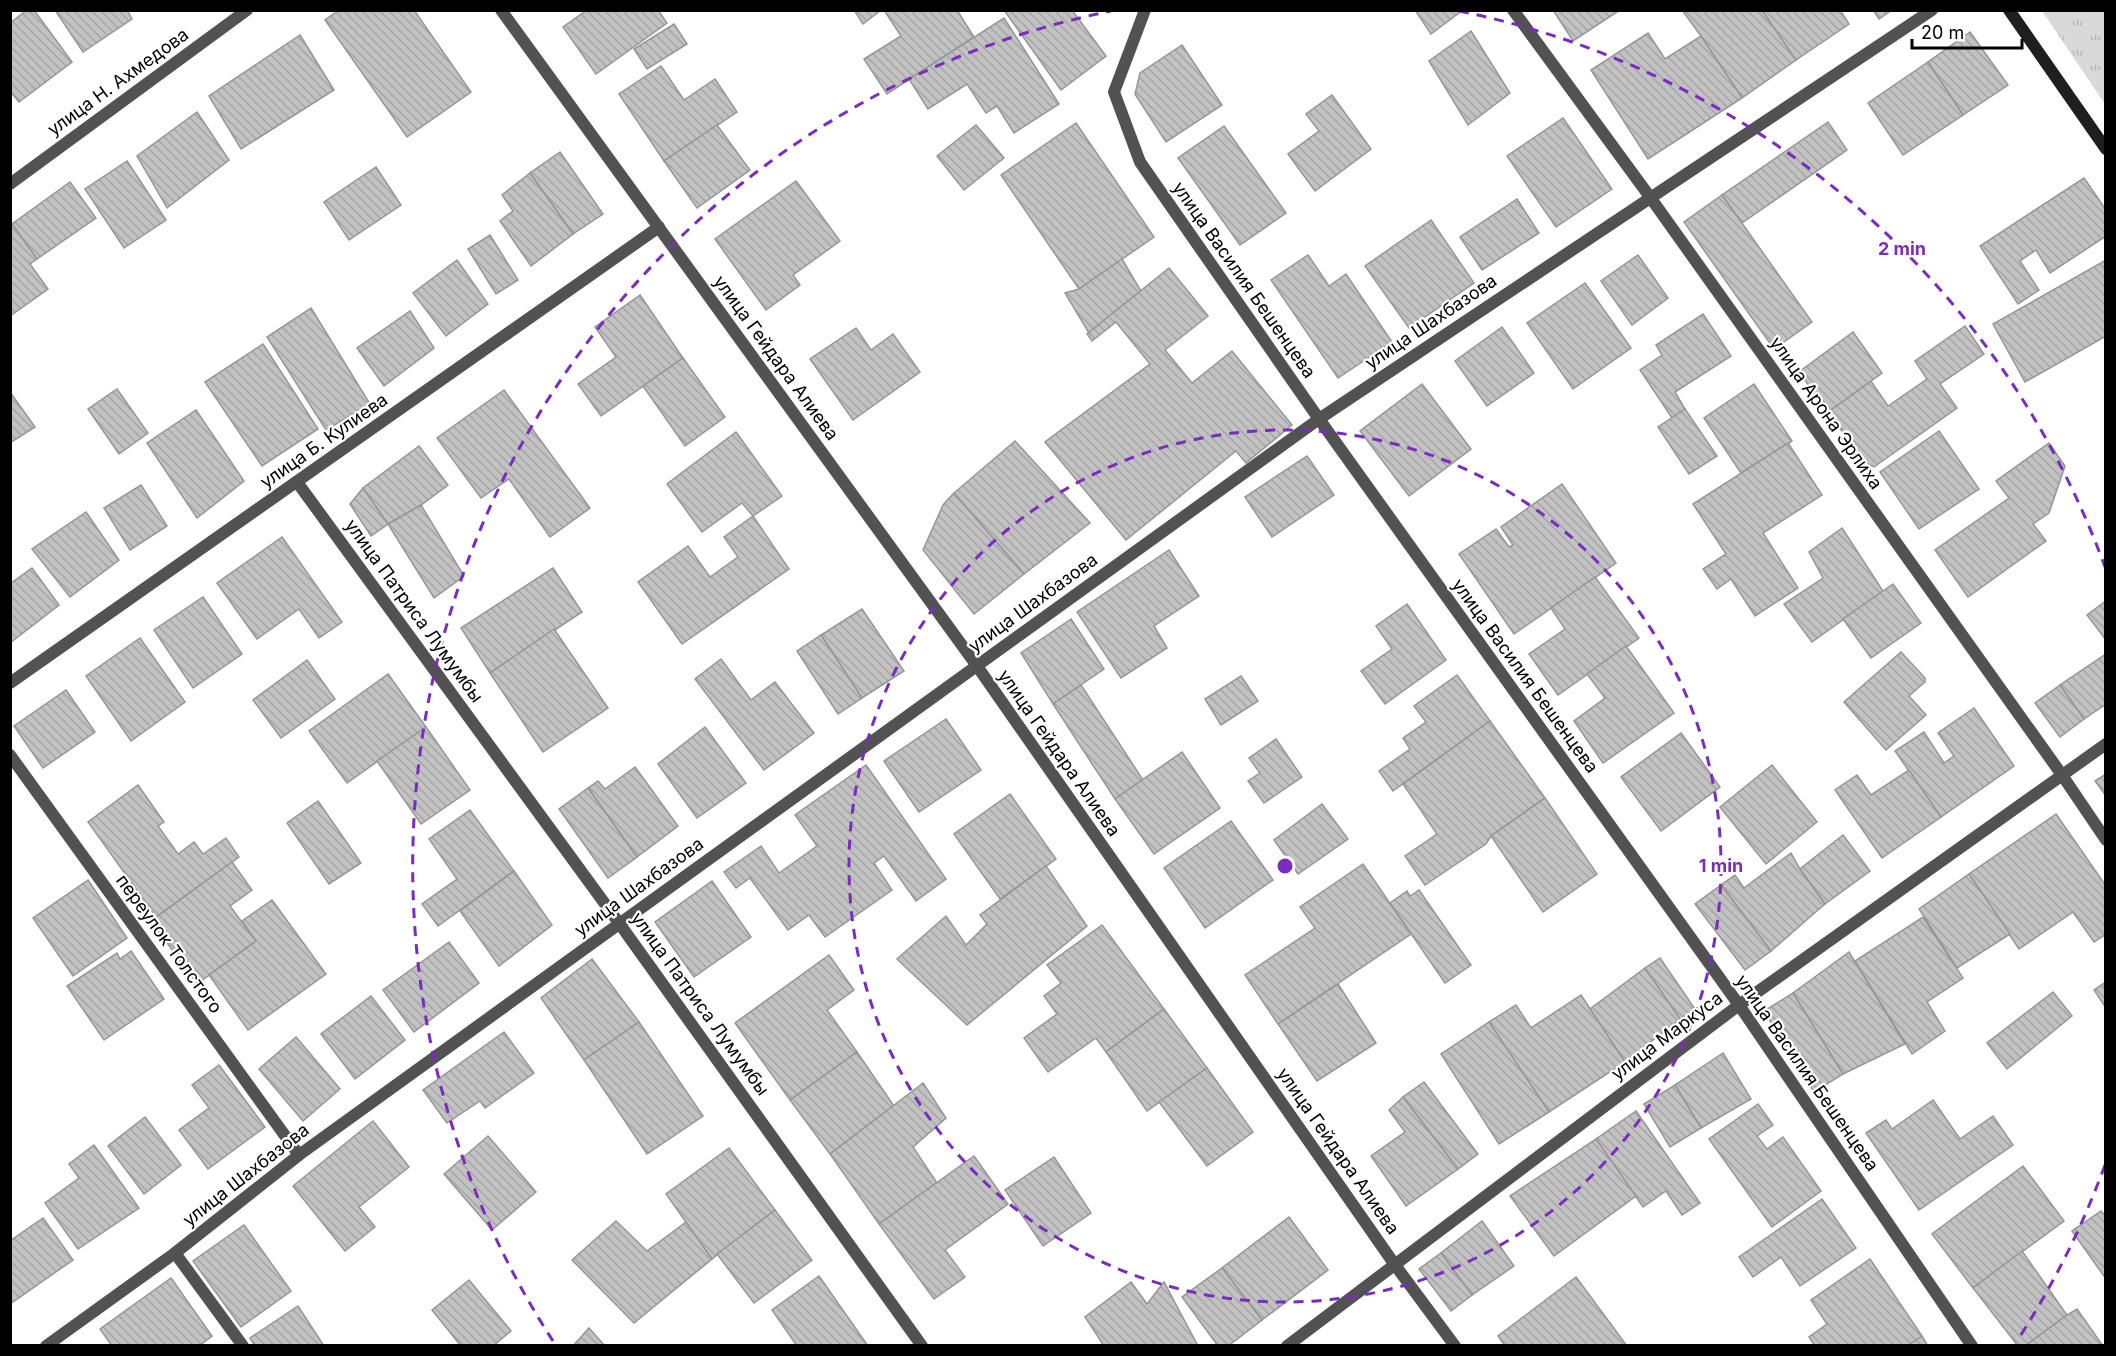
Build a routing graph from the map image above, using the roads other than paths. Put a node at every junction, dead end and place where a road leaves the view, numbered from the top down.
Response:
1 (247, 10) edge
2 (501, 10) edge
3 (1144, 10) edge
4 (1513, 10) edge
5 (1932, 10) edge
6 (2009, 10) edge
7 (2106, 149) edge
8 (10, 184) edge
9 (1650, 198) junction
10 (659, 228) junction
11 (1319, 419) junction
12 (297, 482) junction
13 (977, 666) junction
14 (10, 683) edge
15 (2106, 744) edge
16 (10, 755) edge
17 (2062, 776) junction
18 (2106, 840) edge
19 (619, 923) junction
20 (1739, 1005) junction
21 (299, 1155) junction
22 (175, 1253) junction
23 (1395, 1265) junction
24 (46, 1346) edge
25 (243, 1346) edge
26 (922, 1346) edge
27 (1287, 1346) edge
28 (1455, 1346) edge
29 (1972, 1346) edge

1 - 8 street, улица Н. Ахмедова
2 - 10 street, улица Гейдара Алиева
3 - 11 street, улица Василия Бешенцева
4 - 9 street, улица Арона Эрлиха
5 - 9 street, улица Шахбазова
6 - 7 street
9 - 11 street, улица Шахбазова
9 - 17 street, улица Арона Эрлиха
10 - 12 street, улица Б. Кулиева
10 - 13 street, улица Гейдара Алиева
11 - 13 street, улица Шахбазова
11 - 20 street, улица Василия Бешенцева
12 - 14 street, улица Б. Кулиева
12 - 19 street, улица Патриса Лумумбы
13 - 19 street, улица Шахбазова
13 - 23 street, улица Гейдара Алиева
15 - 17 street, улица Маркуса
16 - 21 street, переулок Толстого
17 - 18 street, улица Арона Эрлиха
17 - 20 street, улица Маркуса
19 - 21 street, улица Шахбазова
19 - 26 street, улица Патриса Лумумбы
20 - 23 street, улица Маркуса
20 - 29 street, улица Василия Бешенцева
21 - 22 street, улица Шахбазова
22 - 24 street, улица Шахбазова
22 - 25 street
23 - 27 street, улица Маркуса
23 - 28 street, улица Гейдара Алиева

